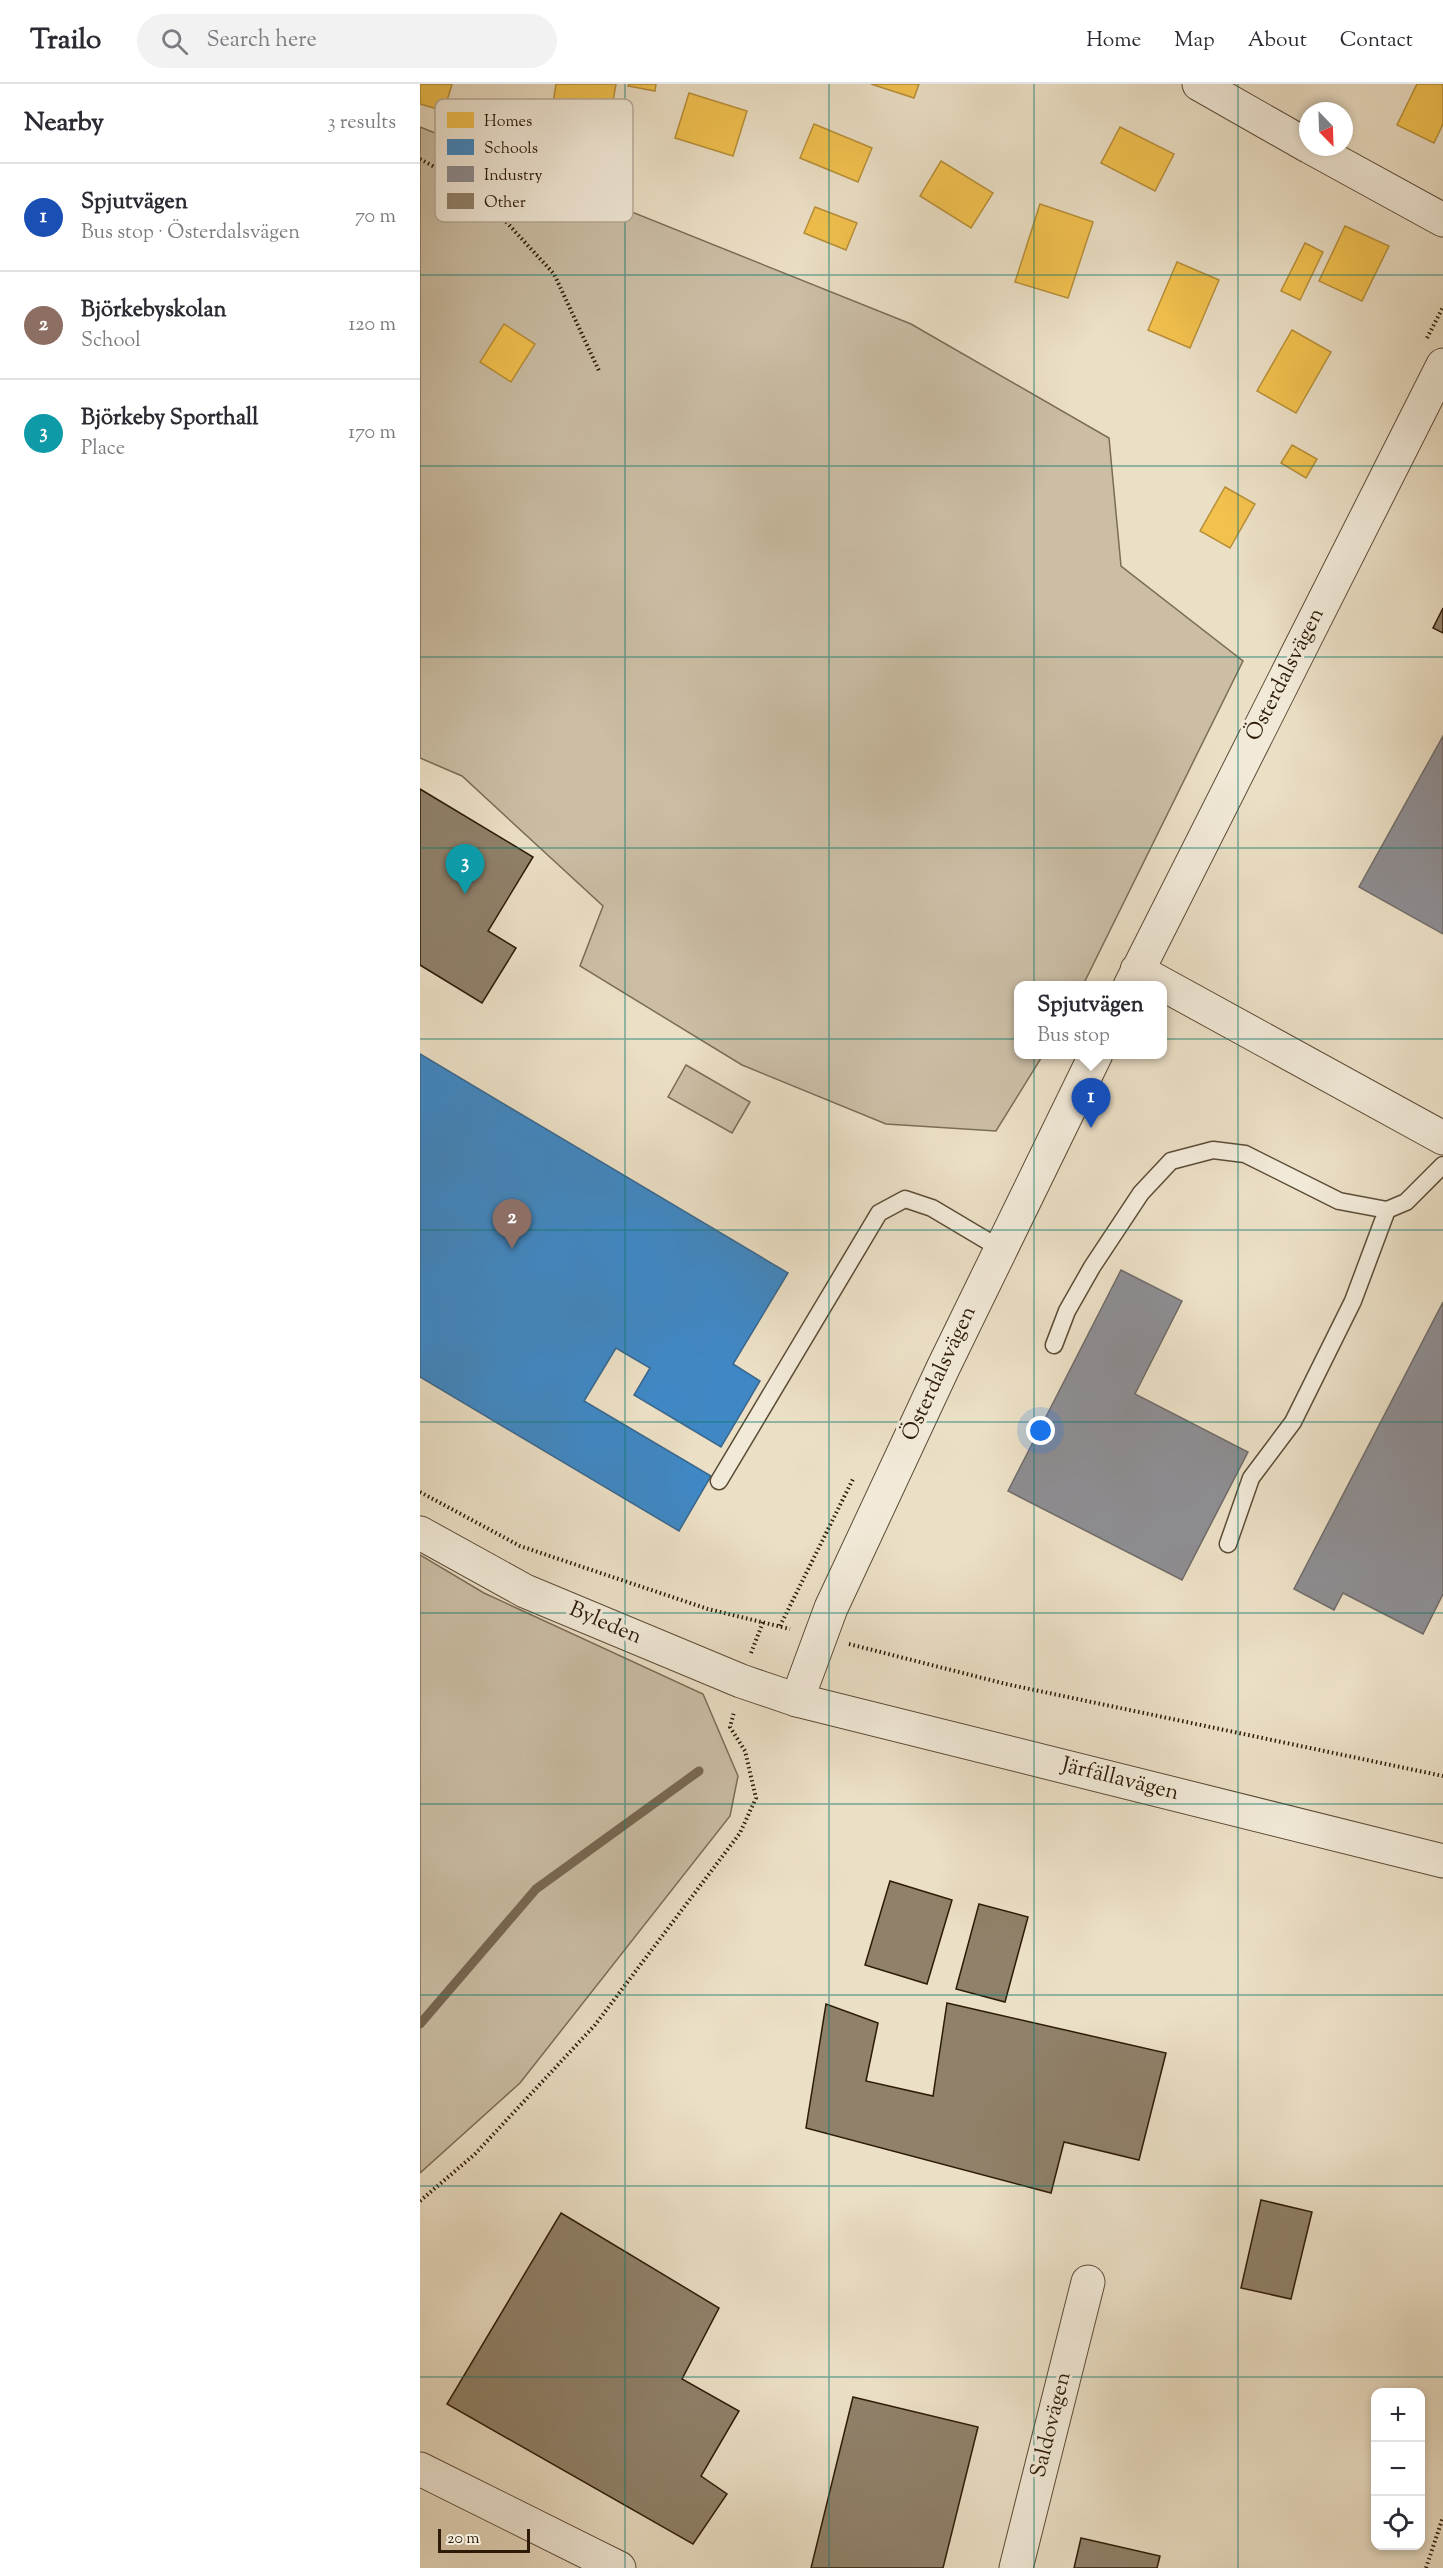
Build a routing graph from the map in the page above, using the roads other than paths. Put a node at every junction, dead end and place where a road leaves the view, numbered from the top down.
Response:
1 (1198, 84) edge
2 (1299, 140) edge
3 (1327, 156) edge
4 (1443, 220) edge
5 (1443, 365) edge
6 (1134, 978) edge
7 (1167, 995) edge
8 (1094, 1059) edge
9 (1443, 1138) edge
10 (1443, 1166) edge
11 (1387, 1210) junction
12 (1001, 1249) junction
13 (1054, 1346) dead end
14 (719, 1481) dead end
15 (420, 1533) edge
16 (1228, 1544) dead end
17 (797, 1700) junction
18 (1443, 1861) edge
19 (1088, 2282) dead end
20 (420, 2469) edge
21 (619, 2568) edge
22 (1016, 2568) edge

1 - 2 street
3 - 4 street
5 - 6 street, Österdalsvägen
7 - 9 street
8 - 12 street, Österdalsvägen
10 - 11 lane
11 - 13 lane
11 - 16 lane
12 - 14 lane
12 - 17 street, Österdalsvägen
15 - 17 street, Byleden
17 - 18 street, Järfällavägen
19 - 22 street, Saldovägen
20 - 21 street

